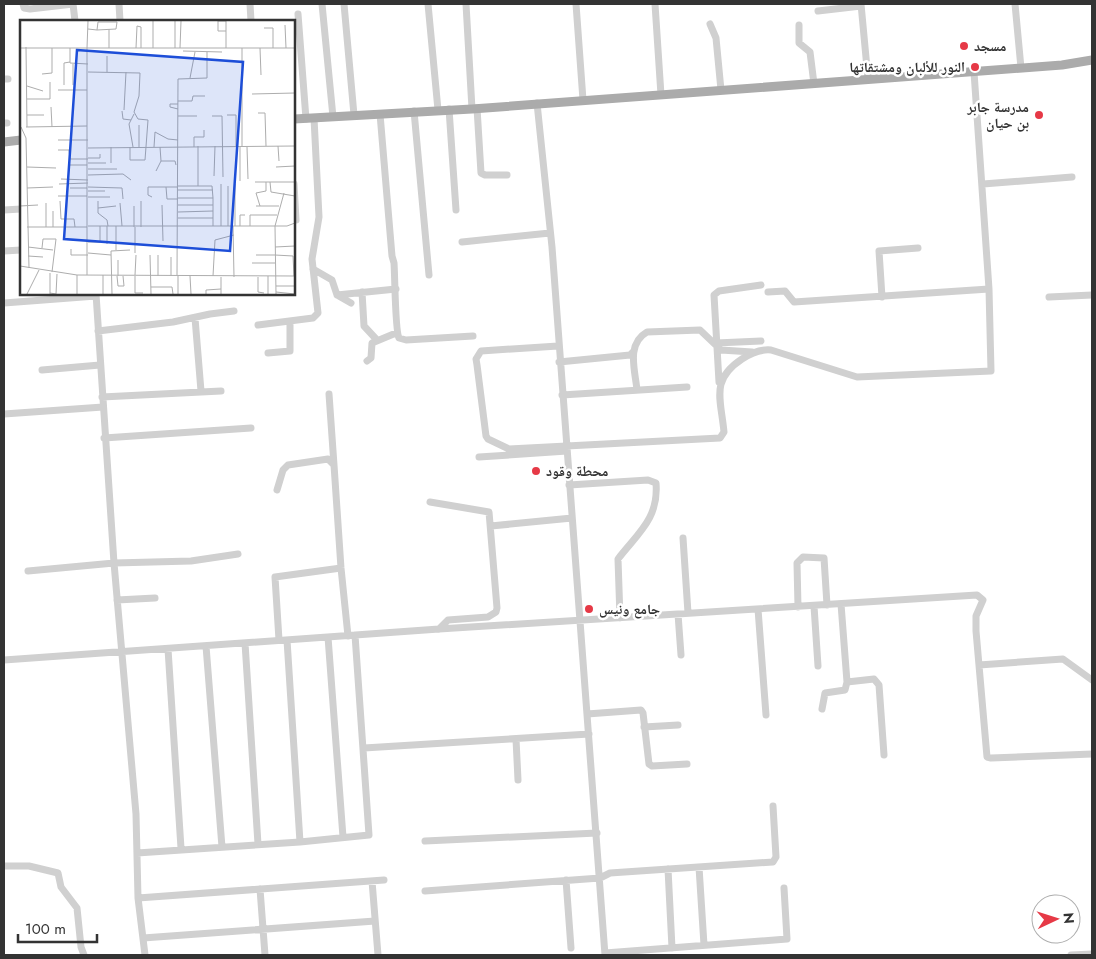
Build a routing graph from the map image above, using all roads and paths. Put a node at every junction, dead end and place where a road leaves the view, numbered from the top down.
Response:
1 (23, 4) edge
2 (73, 4) edge
3 (119, 4) edge
4 (250, 4) edge
5 (322, 4) edge
6 (344, 4) edge
7 (428, 4) edge
8 (466, 4) edge
9 (576, 4) edge
10 (655, 4) edge
11 (1015, 4) edge
12 (861, 5) edge
13 (818, 11) dead end
14 (298, 14) dead end
15 (74, 20) edge
16 (120, 20) edge
17 (251, 20) edge
18 (710, 24) dead end
19 (799, 25) dead end
20 (1092, 60) edge
21 (1062, 65) junction
22 (1092, 66) edge
23 (1021, 68) junction
24 (974, 72) junction
25 (868, 80) junction
26 (814, 84) junction
27 (721, 90) junction
28 (661, 95) junction
29 (583, 100) junction
30 (537, 103) junction
31 (449, 109) junction
32 (475, 109) junction
33 (438, 110) junction
34 (414, 111) junction
35 (380, 114) junction
36 (354, 115) junction
37 (333, 117) junction
38 (310, 118) junction
39 (295, 119) edge
40 (20, 140) edge
41 (4, 142) edge
42 (507, 175) dead end
43 (1072, 177) dead end
44 (982, 184) junction
45 (295, 202) edge
46 (20, 209) edge
47 (4, 210) edge
48 (456, 210) dead end
49 (296, 220) dead end
50 (550, 233) junction
51 (462, 242) dead end
52 (918, 248) dead end
53 (20, 250) edge
54 (4, 251) edge
55 (313, 269) junction
56 (429, 275) dead end
57 (761, 285) dead end
58 (396, 289) junction
59 (989, 289) junction
60 (362, 292) junction
61 (768, 292) dead end
62 (96, 295) edge
63 (337, 295) junction
64 (1092, 295) edge
65 (882, 297) junction
66 (1049, 297) dead end
67 (6, 303) edge
68 (351, 303) dead end
69 (234, 311) dead end
70 (195, 318) junction
71 (290, 321) junction
72 (258, 325) dead end
73 (98, 331) junction
74 (396, 333) junction
75 (473, 336) dead end
76 (376, 340) junction
77 (761, 341) dead end
78 (716, 345) junction
79 (558, 346) junction
80 (633, 352) junction
81 (755, 352) junction
82 (268, 354) dead end
83 (367, 361) dead end
84 (559, 362) junction
85 (100, 365) junction
86 (42, 370) dead end
87 (687, 387) dead end
88 (720, 388) junction
89 (637, 390) junction
90 (221, 391) dead end
91 (201, 392) junction
92 (329, 394) dead end
93 (562, 394) junction
94 (102, 397) junction
95 (103, 407) junction
96 (4, 414) edge
97 (251, 428) dead end
98 (104, 438) junction
99 (567, 449) junction
100 (479, 457) dead end
101 (334, 466) junction
102 (570, 485) junction
103 (277, 490) dead end
104 (430, 502) dead end
105 (572, 518) junction
106 (491, 526) junction
107 (683, 538) dead end
108 (238, 554) dead end
109 (114, 562) junction
110 (341, 568) junction
111 (28, 571) dead end
112 (155, 598) dead end
113 (117, 600) junction
114 (841, 604) junction
115 (827, 605) junction
116 (814, 606) junction
117 (798, 607) junction
118 (758, 609) junction
119 (688, 613) junction
120 (678, 614) junction
121 (620, 618) junction
122 (580, 620) junction
123 (439, 629) junction
124 (351, 636) junction
125 (328, 637) junction
126 (283, 640) junction
127 (245, 643) junction
128 (206, 646) junction
129 (168, 649) junction
130 (122, 653) junction
131 (681, 655) dead end
132 (4, 660) edge
133 (979, 664) junction
134 (818, 666) dead end
135 (1092, 680) edge
136 (847, 682) junction
137 (822, 709) dead end
138 (587, 714) junction
139 (766, 716) dead end
140 (678, 725) dead end
141 (644, 726) junction
142 (589, 734) junction
143 (516, 739) junction
144 (364, 748) junction
145 (1092, 754) edge
146 (884, 755) dead end
147 (687, 764) dead end
148 (518, 780) dead end
149 (773, 806) dead end
150 (597, 833) junction
151 (343, 837) junction
152 (425, 841) dead end
153 (300, 842) junction
154 (258, 844) junction
155 (222, 847) junction
156 (181, 848) junction
157 (137, 853) junction
158 (4, 866) edge
159 (699, 867) junction
160 (668, 869) junction
161 (600, 878) junction
162 (384, 880) dead end
163 (566, 880) junction
164 (372, 881) junction
165 (784, 888) dead end
166 (260, 889) junction
167 (425, 891) dead end
168 (138, 898) junction
169 (375, 921) junction
170 (264, 930) junction
171 (143, 938) junction
172 (704, 945) junction
173 (571, 948) dead end
174 (672, 948) junction
175 (605, 954) edge
176 (1092, 954) edge
177 (84, 955) edge
178 (145, 955) edge
179 (265, 955) edge
180 (378, 955) edge
181 (1071, 955) edge

1 - 2 street
2 - 15 street
3 - 16 street
4 - 17 street
5 - 37 street
6 - 36 street
7 - 33 street
8 - 32 street
9 - 29 street
10 - 28 street
11 - 23 street
12 - 13 street
12 - 25 street
14 - 38 street
18 - 27 street
19 - 26 street
20 - 21 main road
21 - 22 main road
21 - 23 main road
23 - 24 main road
24 - 25 main road
24 - 44 street
25 - 26 main road
26 - 27 main road
27 - 28 main road
28 - 29 main road
29 - 30 main road
30 - 32 main road
30 - 50 street
31 - 32 main road
31 - 33 main road
31 - 48 street
32 - 42 street
33 - 34 main road
34 - 35 main road
34 - 56 street
35 - 36 main road
35 - 58 street
36 - 37 main road
37 - 38 main road
38 - 39 main road
38 - 55 street
40 - 41 main road
43 - 44 street
44 - 59 street
45 - 49 street
46 - 47 street
50 - 51 street
50 - 79 street
52 - 65 street
53 - 54 street
55 - 63 street
55 - 71 street
57 - 78 street
58 - 60 street
58 - 74 street
59 - 65 street
59 - 81 street
60 - 63 street
60 - 76 street
61 - 65 street
62 - 67 street
62 - 73 street
63 - 68 street
64 - 66 street
69 - 70 street
70 - 73 street
70 - 91 street
71 - 72 street
71 - 82 street
73 - 85 street
74 - 75 street
74 - 76 street
76 - 83 street
77 - 78 street
78 - 80 street
78 - 81 street
78 - 88 street
79 - 84 street
79 - 99 street
80 - 84 street
80 - 89 street
81 - 88 street
84 - 93 street
85 - 86 street
85 - 94 street
87 - 89 street
88 - 99 street
89 - 93 street
90 - 91 street
91 - 94 street
92 - 101 street
93 - 99 street
94 - 95 street
95 - 96 street
95 - 98 street
97 - 98 street
98 - 109 street
99 - 100 street
99 - 102 street
101 - 103 street
101 - 110 street
102 - 105 street
102 - 121 street
104 - 106 street
105 - 106 street
105 - 122 street
106 - 123 street
107 - 119 street
108 - 109 street
109 - 111 street
109 - 113 street
110 - 124 street
110 - 126 street
112 - 113 street
113 - 130 street
114 - 115 street
114 - 133 street
114 - 136 street
115 - 116 street
115 - 117 street
116 - 117 street
116 - 134 street
117 - 118 street
118 - 119 street
118 - 139 street
119 - 120 street
120 - 121 street
120 - 131 street
121 - 122 street
122 - 123 street
122 - 138 street
123 - 124 street
124 - 125 street
124 - 144 street
125 - 126 street
125 - 151 street
126 - 127 street
126 - 153 street
127 - 128 street
127 - 154 street
128 - 129 street
128 - 155 street
129 - 130 street
129 - 156 street
130 - 132 street
130 - 157 street
133 - 135 street
133 - 145 street
136 - 137 street
136 - 146 street
138 - 141 street
138 - 142 street
140 - 141 street
141 - 147 street
142 - 143 street
142 - 150 street
143 - 144 street
143 - 148 street
144 - 151 street
149 - 159 street
150 - 152 street
150 - 161 street
151 - 153 street
153 - 154 street
154 - 155 street
155 - 156 street
156 - 157 street
157 - 168 street
158 - 177 street
159 - 160 street
159 - 172 street
160 - 161 street
160 - 174 street
161 - 163 street
161 - 175 street
162 - 164 street
163 - 167 street
163 - 173 street
164 - 166 street
164 - 169 street
165 - 172 street
166 - 168 street
166 - 170 street
168 - 171 street
169 - 170 street
169 - 180 street
170 - 171 street
170 - 179 street
171 - 178 street
172 - 174 street
174 - 175 street
176 - 181 street

